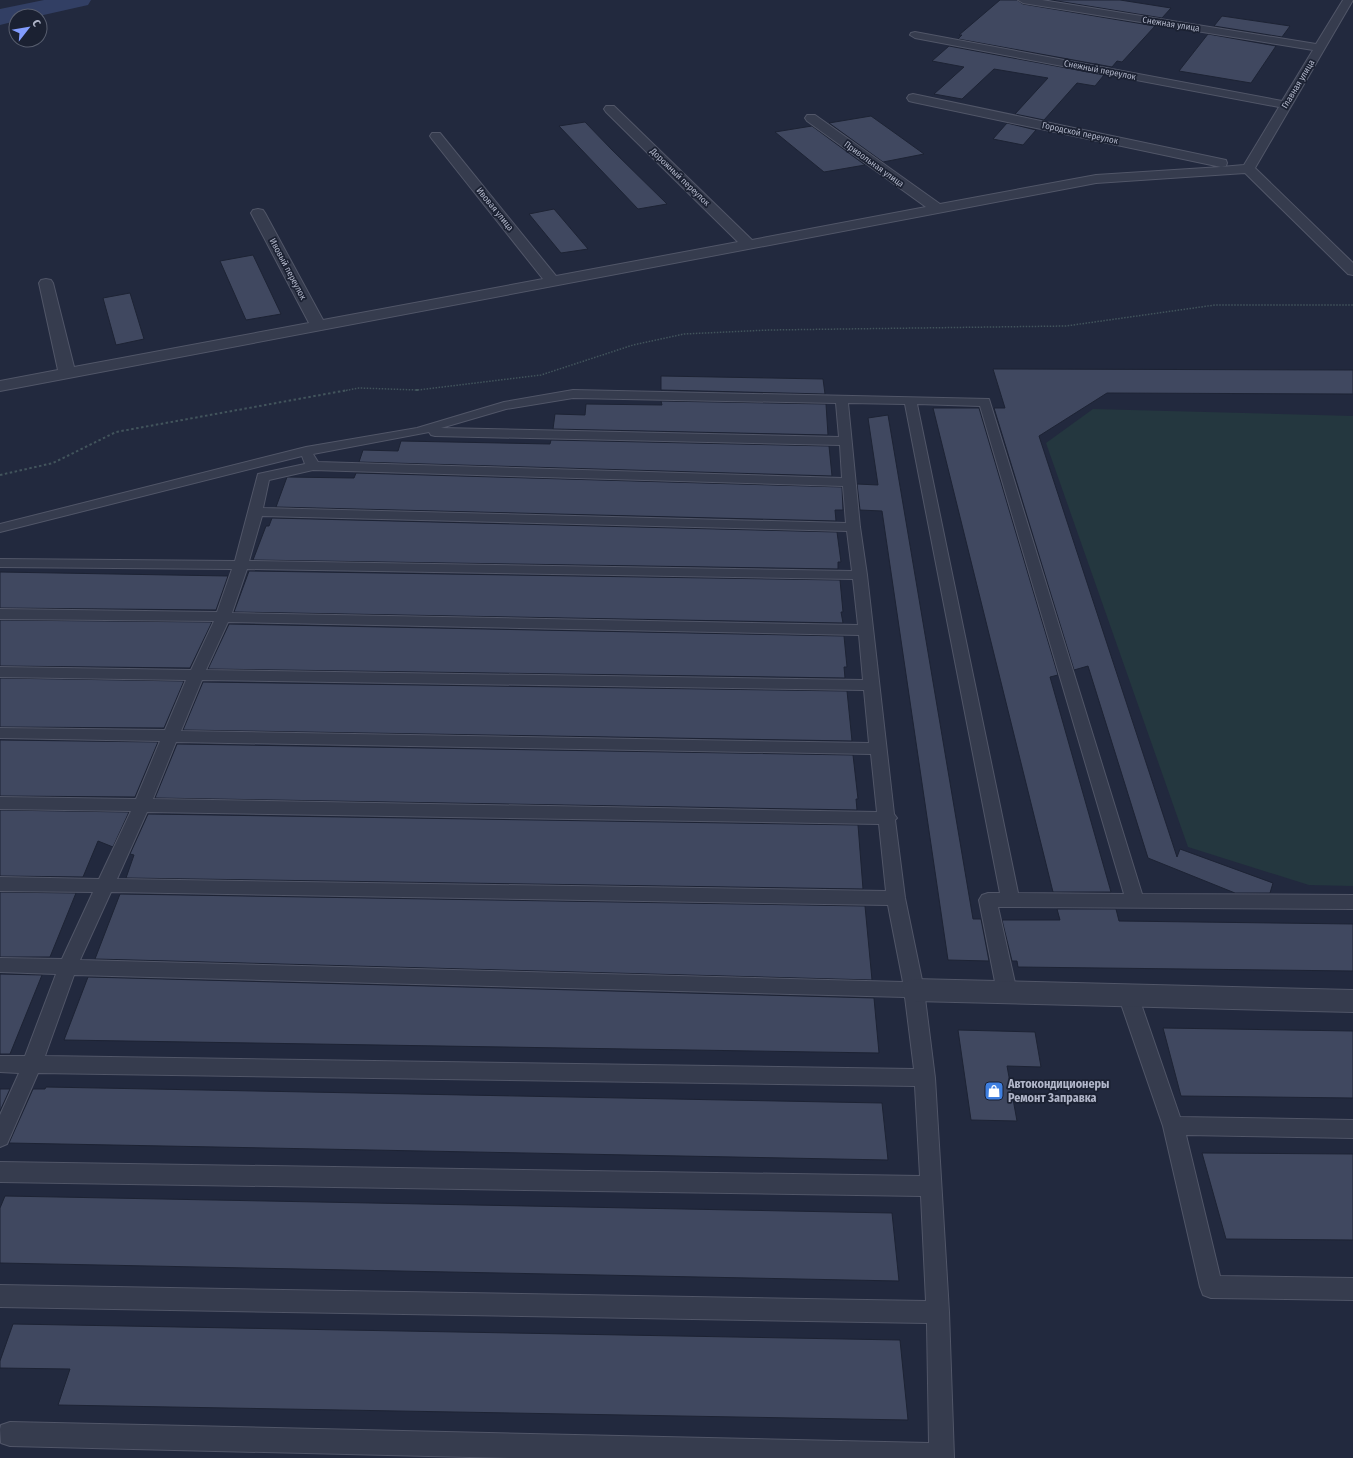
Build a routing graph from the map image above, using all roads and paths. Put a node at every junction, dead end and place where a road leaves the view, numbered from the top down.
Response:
1 (1023, 0) edge
2 (1348, 0) edge
3 (914, 36) dead end
4 (1320, 48) junction
5 (913, 98) dead end
6 (1286, 104) junction
7 (610, 109) dead end
8 (811, 118) dead end
9 (436, 136) dead end
10 (1248, 169) junction
11 (937, 209) junction
12 (258, 213) dead end
13 (749, 245) junction
14 (1353, 271) edge
15 (553, 282) junction
16 (46, 283) dead end
17 (1353, 305) edge
18 (318, 325) junction
19 (67, 373) junction
20 (0, 386) edge
21 (842, 399) junction
22 (910, 401) junction
23 (419, 431) junction
24 (845, 441) junction
25 (306, 451) junction
26 (313, 466) junction
27 (0, 475) edge
28 (850, 482) junction
29 (256, 512) junction
30 (853, 527) junction
31 (0, 528) edge
32 (0, 563) edge
33 (241, 565) junction
34 (860, 575) junction
35 (0, 614) edge
36 (223, 617) junction
37 (865, 630) junction
38 (0, 672) edge
39 (196, 675) junction
40 (871, 685) junction
41 (0, 733) edge
42 (171, 737) junction
43 (878, 749) junction
44 (0, 803) edge
45 (142, 805) junction
46 (888, 818) junction
47 (0, 884) edge
48 (104, 886) junction
49 (896, 898) junction
50 (1010, 900) junction
51 (1135, 900) junction
52 (1353, 902) edge
53 (0, 965) edge
54 (68, 966) junction
55 (914, 990) junction
56 (1007, 992) junction
57 (1128, 995) junction
58 (1353, 1001) edge
59 (0, 1064) edge
60 (32, 1065) junction
61 (925, 1078) junction
62 (1173, 1126) junction
63 (1353, 1129) edge
64 (0, 1138) edge
65 (0, 1172) edge
66 (931, 1186) junction
67 (1353, 1289) edge
68 (0, 1296) edge
69 (938, 1312) junction
70 (10, 1434) dead end
71 (942, 1457) edge

1 - 4 street, Снежная улица
2 - 4 street, Главная улица
3 - 6 street, Снежный переулок
4 - 6 street, Главная улица
5 - 10 street, Городской переулок
6 - 10 street, Главная улица
7 - 13 street, Дорожный переулок
8 - 11 street, Привольная улица
9 - 15 street, Ивовая улица
10 - 11 street
10 - 14 street
11 - 13 street
12 - 18 street, Ивовый переулок
13 - 15 street
15 - 18 street
16 - 19 street
17 - 27 path
18 - 19 street
19 - 20 street
21 - 22 lane
21 - 23 lane
21 - 24 lane
22 - 50 lane
22 - 51 lane
23 - 24 lane
23 - 25 lane
24 - 28 lane
25 - 26 lane
25 - 31 lane
26 - 28 lane
26 - 29 lane
28 - 30 lane
29 - 30 lane
29 - 33 lane
30 - 34 lane
32 - 33 lane
33 - 34 lane
33 - 36 lane
34 - 37 lane
35 - 36 lane
36 - 37 lane
36 - 39 lane
37 - 40 lane
38 - 39 lane
39 - 40 lane
39 - 42 lane
40 - 43 lane
41 - 42 lane
42 - 43 lane
42 - 45 lane
43 - 46 lane
44 - 45 lane
45 - 46 lane
45 - 48 lane
46 - 49 lane
47 - 48 lane
48 - 49 lane
48 - 54 lane
49 - 55 lane
50 - 51 lane
50 - 56 lane
51 - 52 lane
53 - 54 lane
54 - 55 lane
54 - 60 lane
55 - 56 street
55 - 61 lane
56 - 57 street
57 - 58 street
57 - 62 lane
59 - 60 lane
60 - 61 lane
60 - 64 lane
61 - 66 lane
62 - 63 lane
62 - 67 lane
65 - 66 lane
66 - 69 lane
68 - 69 lane
69 - 71 lane
70 - 71 lane

